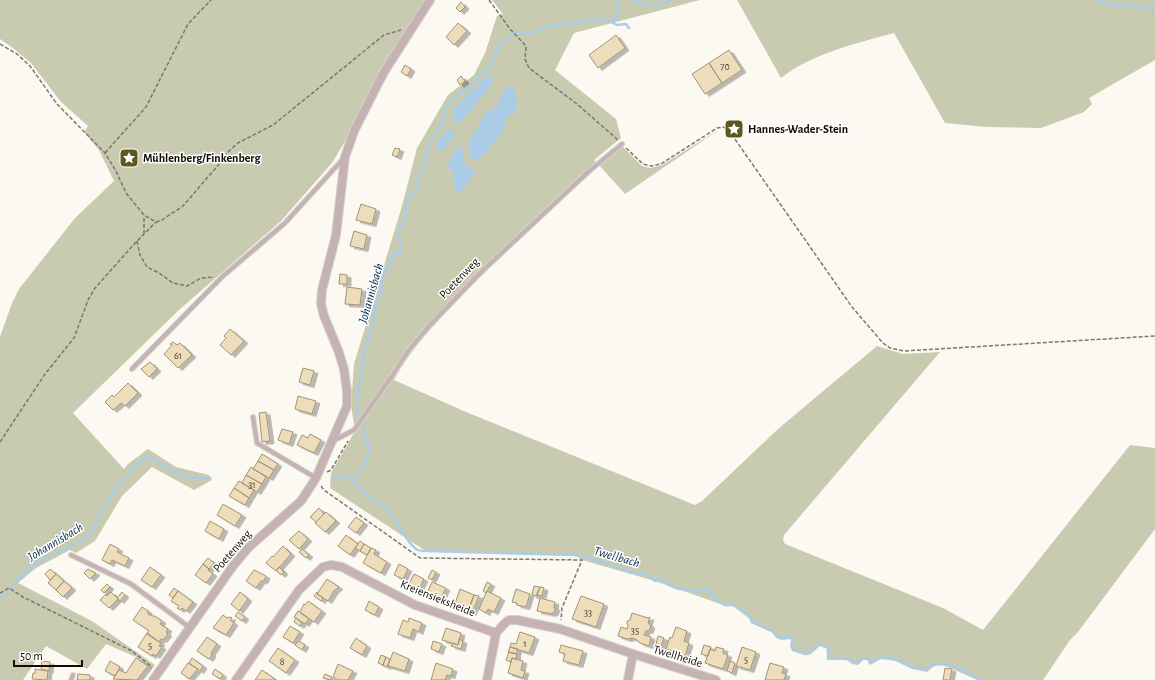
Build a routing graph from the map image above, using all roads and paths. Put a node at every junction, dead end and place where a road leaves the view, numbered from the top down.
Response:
1 (211, 0) edge
2 (430, 0) edge
3 (489, 0) edge
4 (411, 28) junction
5 (0, 44) edge
6 (622, 144) junction
7 (105, 153) junction
8 (345, 157) junction
9 (144, 215) junction
10 (156, 222) junction
11 (144, 234) junction
12 (137, 241) junction
13 (223, 276) junction
14 (1155, 336) edge
15 (132, 368) dead end
16 (253, 417) dead end
17 (354, 430) junction
18 (0, 442) edge
19 (331, 442) junction
20 (316, 478) junction
21 (71, 555) dead end
22 (0, 593) edge
23 (189, 627) junction
24 (560, 630) junction
25 (496, 633) junction
26 (632, 654) junction
27 (158, 672) junction
28 (73, 675) dead end
29 (71, 680) edge
30 (153, 680) edge
31 (236, 680) edge
32 (487, 680) edge
33 (628, 680) edge
34 (716, 680) edge

1 - 7 path
2 - 4 street, Poetenweg
3 - 6 path
4 - 8 street, Poetenweg
4 - 10 path
5 - 7 path
6 - 14 path
6 - 17 lane, Poetenweg
7 - 9 path
8 - 13 lane, Poetenweg
8 - 19 street, Poetenweg
9 - 10 path
9 - 11 path
10 - 11 path
11 - 12 path
12 - 13 path
12 - 18 path
13 - 15 lane, Poetenweg
16 - 20 lane
17 - 19 lane, Poetenweg
17 - 20 path
19 - 20 street, Poetenweg
20 - 23 street, Poetenweg
20 - 24 path
21 - 23 lane
22 - 27 path
23 - 27 street, Poetenweg
24 - 25 street
24 - 26 street
25 - 31 street, Kreiensieksheide
25 - 32 street
26 - 33 street
26 - 34 street, Twellheide
27 - 30 street, Poetenweg
28 - 29 lane

